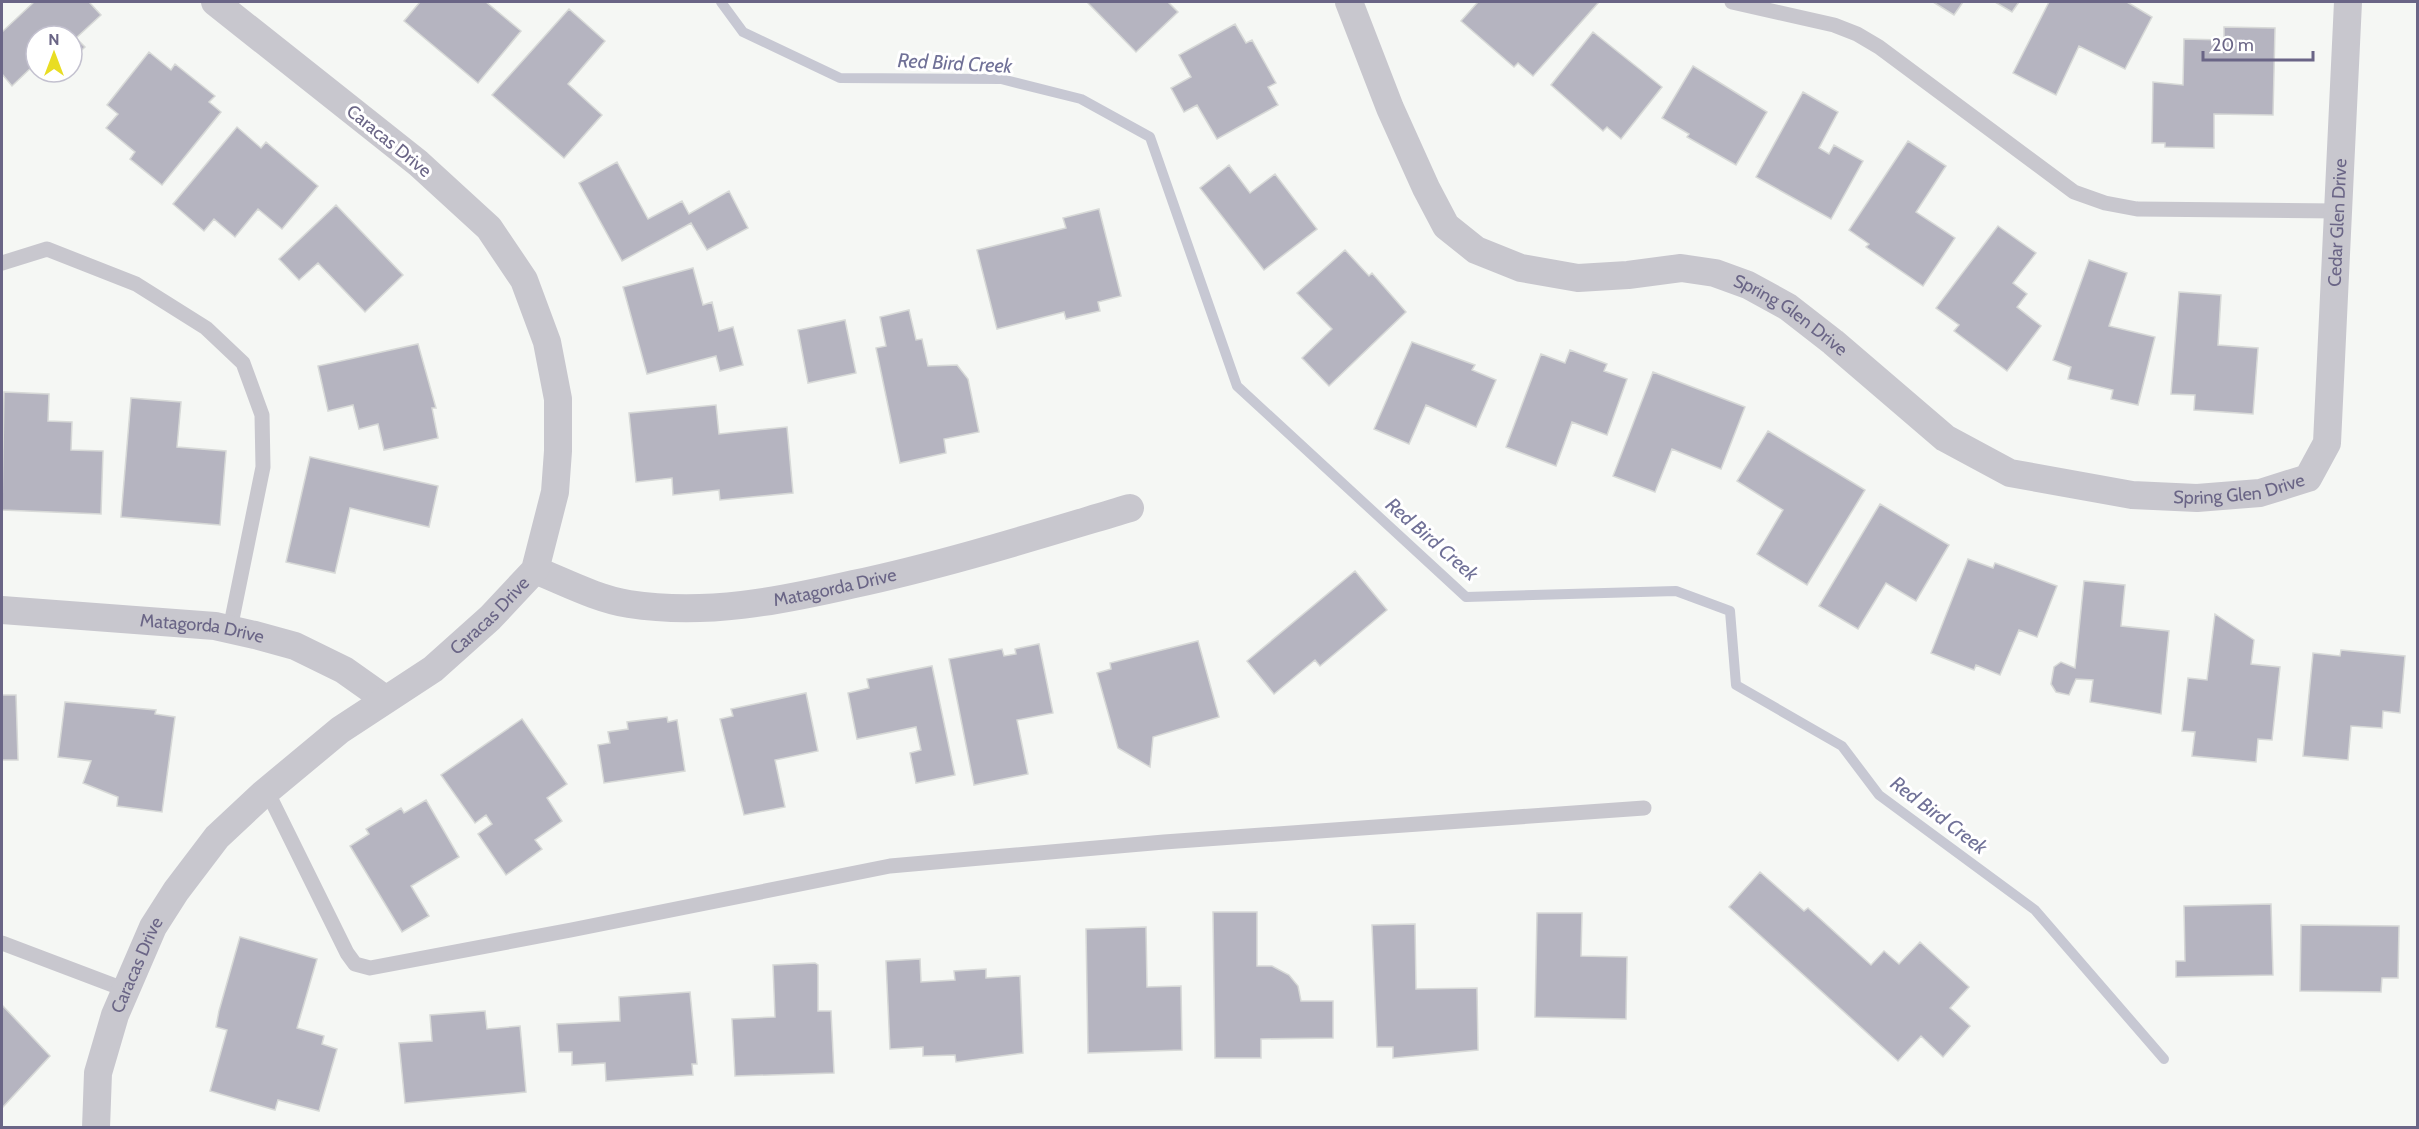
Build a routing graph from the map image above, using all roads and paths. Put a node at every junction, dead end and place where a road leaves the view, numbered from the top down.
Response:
1 (215, 2) edge
2 (1349, 2) edge
3 (1732, 2) edge
4 (2348, 2) edge
5 (2338, 211) junction
6 (2, 263) edge
7 (2327, 443) joint
8 (1130, 508) dead end
9 (535, 570) junction
10 (2, 610) edge
11 (230, 629) junction
12 (385, 699) junction
13 (267, 791) junction
14 (1644, 808) dead end
15 (2, 943) edge
16 (126, 990) junction
17 (96, 1128) edge

1 - 9 street, Caracas Drive
2 - 7 street, Spring Glen Drive
3 - 5 lane
4 - 5 street, Cedar Glen Drive
5 - 7 street, Cedar Glen Drive
6 - 11 lane
8 - 9 street, Matagorda Drive
9 - 12 street, Caracas Drive
10 - 11 street, Matagorda Drive
11 - 12 street, Matagorda Drive
12 - 13 street, Caracas Drive
13 - 14 lane
13 - 16 street, Caracas Drive
15 - 16 lane
16 - 17 street, Caracas Drive

